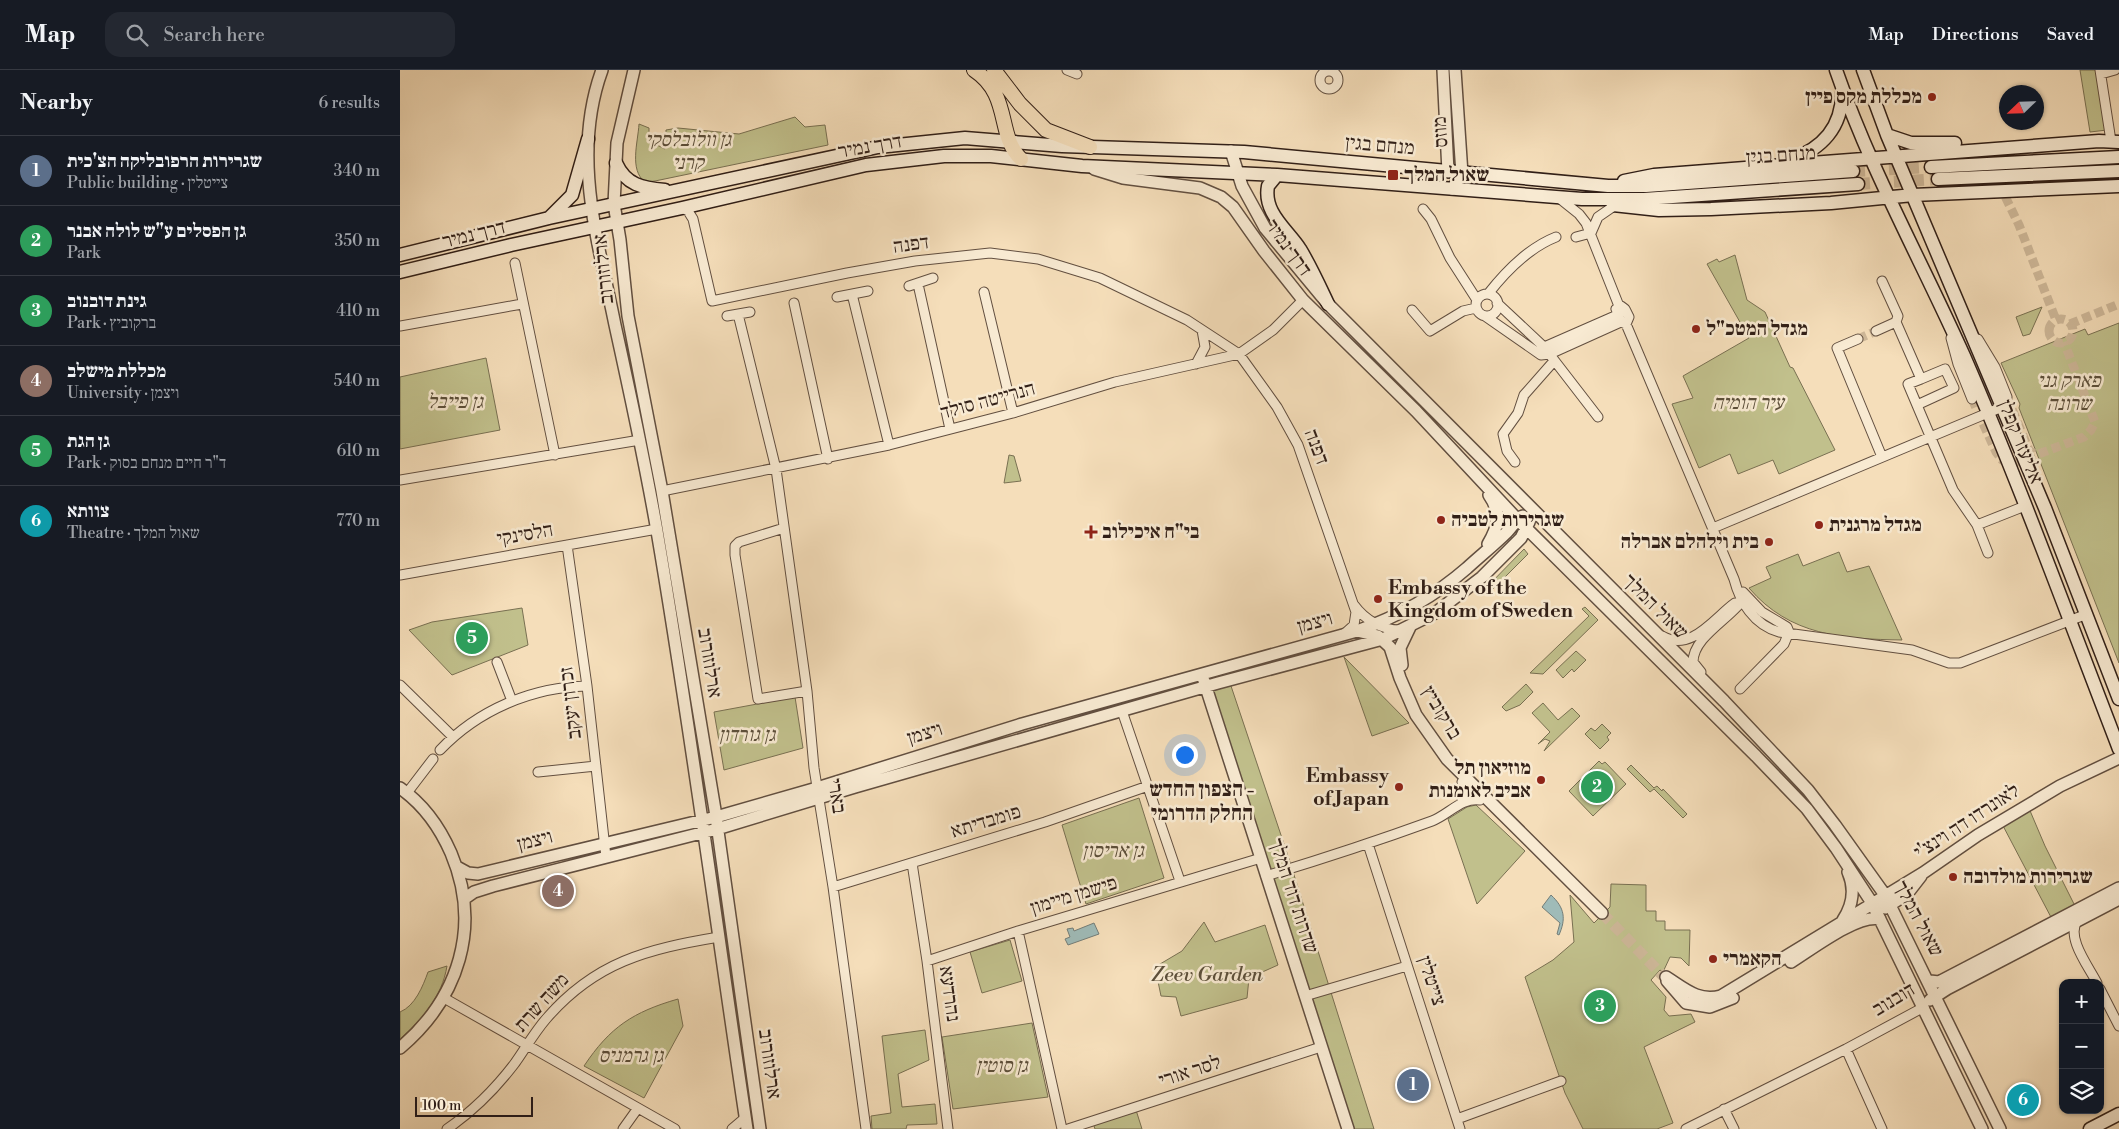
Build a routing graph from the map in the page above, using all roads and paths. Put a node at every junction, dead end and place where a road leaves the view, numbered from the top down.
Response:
1 (602, 70) edge
2 (634, 70) edge
3 (974, 70) edge
4 (994, 70) edge
5 (1067, 70) edge
6 (1443, 70) edge
7 (1455, 70) edge
8 (1836, 70) edge
9 (1863, 70) edge
10 (2115, 70) edge
11 (1335, 72) edge
12 (2100, 72) edge
13 (1077, 74) dead end
14 (1321, 74) edge
15 (1842, 88) junction
16 (1887, 134) junction
17 (588, 139) junction
18 (2115, 141) edge
19 (1010, 142) junction
20 (2055, 144) junction
21 (1090, 147) junction
22 (1231, 151) junction
23 (1896, 155) junction
24 (1869, 157) junction
25 (2119, 157) edge
26 (1021, 158) junction
27 (616, 163) junction
28 (1082, 166) junction
29 (1775, 166) junction
30 (1931, 167) tunnel mouth
31 (1853, 171) tunnel mouth
32 (2119, 171) edge
33 (1448, 172) junction
34 (1236, 173) junction
35 (1462, 174) junction
36 (1277, 175) junction
37 (1938, 180) tunnel mouth
38 (1858, 184) tunnel mouth
39 (1608, 186) junction
40 (2119, 186) edge
41 (1452, 189) junction
42 (674, 191) junction
43 (1913, 195) junction
44 (1888, 197) junction
45 (1559, 198) junction
46 (1582, 199) junction
47 (614, 204) junction
48 (1614, 206) junction
49 (682, 208) junction
50 (591, 209) junction
51 (1423, 209) dead end
52 (549, 218) junction
53 (617, 222) junction
54 (594, 227) junction
55 (1590, 233) junction
56 (1556, 237) dead end
57 (1576, 237) dead end
58 (400, 255) edge
59 (515, 263) dead end
60 (400, 272) edge
61 (933, 278) dead end
62 (1882, 281) dead end
63 (868, 291) dead end
64 (984, 292) dead end
65 (852, 294) junction
66 (1488, 294) junction
67 (837, 297) dead end
68 (1303, 300) junction
69 (795, 303) dead end
70 (522, 304) junction
71 (1328, 304) junction
72 (1477, 304) junction
73 (1497, 304) junction
74 (1942, 309) junction
75 (1412, 310) dead end
76 (750, 312) dead end
77 (738, 314) junction
78 (728, 316) dead end
79 (1485, 316) junction
80 (1621, 317) junction
81 (1896, 322) junction
82 (400, 326) edge
83 (1202, 330) junction
84 (1876, 331) tunnel mouth
85 (1858, 339) tunnel mouth
86 (1239, 354) junction
87 (1547, 354) junction
88 (1196, 364) junction
89 (1921, 379) junction
90 (1972, 399) tunnel mouth
91 (2004, 402) junction
92 (1917, 405) junction
93 (1988, 412) junction
94 (1013, 413) junction
95 (1598, 416) dead end
96 (950, 429) junction
97 (1930, 436) junction
98 (640, 440) junction
99 (888, 445) junction
100 (556, 455) junction
101 (1882, 457) junction
102 (828, 459) junction
103 (1516, 462) dead end
104 (776, 469) junction
105 (1472, 470) junction
106 (400, 480) edge
107 (662, 491) junction
108 (2025, 506) junction
109 (1534, 511) junction
110 (1522, 523) junction
111 (1977, 526) junction
112 (784, 528) junction
113 (1713, 528) junction
114 (656, 530) junction
115 (567, 545) junction
116 (1484, 552) junction
117 (1988, 553) dead end
118 (400, 575) edge
119 (1734, 580) junction
120 (1743, 599) junction
121 (1354, 605) junction
122 (1733, 608) junction
123 (1749, 611) junction
124 (2087, 614) junction
125 (2069, 621) junction
126 (1408, 627) junction
127 (1649, 628) junction
128 (1382, 630) junction
129 (1357, 631) junction
130 (1789, 632) junction
131 (1342, 635) junction
132 (497, 662) dead end
133 (1202, 674) junction
134 (400, 685) edge
135 (587, 686) junction
136 (1206, 687) junction
137 (1740, 689) dead end
138 (807, 691) junction
139 (2119, 699) edge
140 (512, 701) junction
141 (1724, 701) junction
142 (1122, 711) junction
143 (1415, 712) junction
144 (453, 736) junction
145 (2119, 749) edge
146 (440, 750) dead end
147 (2119, 758) edge
148 (433, 759) dead end
149 (596, 766) junction
150 (538, 772) dead end
151 (1148, 786) junction
152 (404, 791) edge
153 (818, 794) junction
154 (1476, 796) junction
155 (1458, 806) junction
156 (716, 817) junction
157 (702, 820) junction
158 (717, 830) junction
159 (703, 833) junction
160 (604, 843) junction
161 (1368, 844) junction
162 (1836, 848) junction
163 (606, 857) junction
164 (1261, 858) junction
165 (912, 863) junction
166 (457, 867) junction
167 (1923, 873) junction
168 (1266, 876) junction
169 (1180, 881) junction
170 (833, 887) junction
171 (2119, 888) edge
172 (1885, 894) junction
173 (464, 899) junction
174 (2119, 899) edge
175 (1872, 903) junction
176 (1891, 906) junction
177 (1602, 913) tunnel mouth
178 (1880, 919) junction
179 (1842, 921) junction
180 (2077, 921) junction
181 (1018, 931) junction
182 (2056, 932) junction
183 (719, 937) junction
184 (2074, 937) junction
185 (927, 961) junction
186 (1407, 966) junction
187 (1665, 978) tunnel mouth
188 (2095, 979) edge
189 (1930, 981) junction
190 (1936, 995) junction
191 (1305, 996) junction
192 (2104, 996) edge
193 (444, 998) junction
194 (1709, 1002) junction
195 (1924, 1007) junction
196 (2119, 1026) edge
197 (527, 1045) junction
198 (1321, 1047) junction
199 (400, 1048) edge
200 (1846, 1049) junction
201 (1561, 1081) dead end
202 (638, 1108) junction
203 (1724, 1109) junction
204 (2119, 1114) edge
205 (1457, 1119) junction
206 (746, 1124) edge
207 (448, 1129) edge
208 (623, 1129) edge
209 (675, 1129) edge
210 (732, 1129) edge
211 (760, 1129) edge
212 (866, 1129) edge
213 (948, 1129) edge
214 (1062, 1129) edge
215 (1068, 1129) edge
216 (1348, 1129) edge
217 (1460, 1129) edge
218 (1686, 1129) edge
219 (1734, 1129) edge
220 (1882, 1129) edge
221 (1982, 1129) edge
222 (2000, 1129) edge
223 (2090, 1129) edge

1 - 17 street, ארלוזורוב
2 - 27 street, ארלוזורוב
3 - 19 main road
4 - 21 main road, מנחם בגין
5 - 13 street
6 - 33 street, מוזס
7 - 35 street, מוזס
8 - 15 main road, אליעזר קפלן
9 - 16 main road, אליעזר קפלן
10 - 12 street
11 - 14 street
11 - 14 street
12 - 18 street
15 - 24 main road, אליעזר קפלן
15 - 29 main road
16 - 20 main road
16 - 23 main road, אליעזר קפלן
17 - 50 street, ארלוזורוב
17 - 52 main road
18 - 20 main road
19 - 21 main road, דרך נמיר
19 - 26 main road
19 - 42 main road, דרך נמיר
20 - 23 main road
21 - 22 main road, מנחם בגין
22 - 33 main road, מנחם בגין
22 - 34 street, שאול המלך
23 - 24 main road
23 - 43 main road, אליעזר קפלן
24 - 29 main road
24 - 44 main road, אליעזר קפלן
25 - 30 main road
26 - 28 main road, דרך נמיר
26 - 49 main road, דרך נמיר
27 - 42 main road
27 - 47 street, ארלוזורוב
28 - 34 main road, מנחם בגין
28 - 68 street, דרך נמיר
29 - 39 main road
31 - 39 main road, מנחם בגין
32 - 37 main road
33 - 35 main road, מנחם בגין
34 - 36 main road, מנחם בגין
34 - 71 street, שאול המלך
35 - 39 main road, מנחם בגין
35 - 41 street, מוזס
36 - 41 main road, מנחם בגין
36 - 71 main road
38 - 46 main road, מנחם בגין
40 - 43 main road
41 - 45 main road, מנחם בגין
42 - 47 main road, דרך נמיר
43 - 44 main road
43 - 91 main road, אליעזר קפלן
44 - 48 main road
44 - 74 main road, אליעזר קפלן
45 - 46 main road, מנחם בגין
45 - 55 street
46 - 48 main road
47 - 50 main road, דרך נמיר
47 - 53 street, ארלוזורוב
48 - 55 street
49 - 53 main road, דרך נמיר
49 - 83 street, דפנה
50 - 52 main road, דרך נמיר
50 - 54 street, ארלוזורוב
51 - 72 street
52 - 58 main road, דרך נמיר
53 - 54 main road, דרך נמיר
53 - 107 street, ארלוזורוב
54 - 60 main road, דרך נמיר
54 - 98 street, ארלוזורוב
55 - 57 street
55 - 80 street
56 - 66 street
59 - 70 street
61 - 96 street
62 - 81 street
63 - 65 street
64 - 94 street
65 - 67 street
65 - 99 street
66 - 72 street
66 - 73 street
68 - 86 street, הנרייטה סולד
68 - 105 street, שאול המלך
69 - 102 street
70 - 82 street
70 - 100 street
71 - 109 street, שאול המלך
72 - 75 street
72 - 79 street
73 - 79 street
73 - 87 street
74 - 90 street
74 - 93 main road, אליעזר קפלן
76 - 77 street
77 - 78 street
77 - 104 street, בארי
79 - 87 street
80 - 87 street
80 - 113 street
81 - 84 street
81 - 89 street
83 - 86 street, דפנה
83 - 88 street
85 - 101 street
86 - 88 street, הנרייטה סולד
86 - 121 street, דפנה
87 - 95 street
87 - 103 street
88 - 94 street, הנרייטה סולד
89 - 92 street
89 - 92 street
91 - 93 street
91 - 124 main road, אליעזר קפלן
92 - 97 street
93 - 97 street
93 - 108 main road, אליעזר קפלן
94 - 96 street, הנרייטה סולד
96 - 99 street, הנרייטה סולד
97 - 101 street
97 - 111 street
98 - 100 street
98 - 114 street, ארלוזורוב
99 - 102 street, הנרייטה סולד
100 - 106 street
101 - 113 street
102 - 104 street, הנרייטה סולד
104 - 107 street, הנרייטה סולד
104 - 112 street, בארי
105 - 110 street, שאול המלך
105 - 116 street
107 - 156 street, ארלוזורוב
108 - 111 street
108 - 125 main road, אליעזר קפלן
109 - 110 street, ויצמן
109 - 127 street, שאול המלך
110 - 116 street, ויצמן
110 - 126 street, ויצמן
110 - 162 street, שאול המלך
111 - 117 street
112 - 138 street, בארי
112 - 138 street
113 - 119 street
114 - 115 street, הלסינקי
114 - 157 street, ארלוזורוב
115 - 118 street, הלסינקי
115 - 135 street, זכרון יעקב
116 - 128 street, ויצמן
119 - 120 street
119 - 122 street
120 - 122 street
120 - 123 street
120 - 130 street
121 - 128 street, דפנה
121 - 131 street, דפנה
122 - 123 street
122 - 127 street
122 - 141 street
123 - 130 street
124 - 125 street
124 - 139 main road, אליעזר קפלן
125 - 130 street
125 - 145 main road, אליעזר קפלן
126 - 128 street, ויצמן
126 - 143 street
127 - 141 street, שאול המלך
128 - 129 street, ויצמן
128 - 129 street
128 - 136 street, ויצמן
128 - 143 street, ברקוביץ
128 - 154 street, ברקוביץ
129 - 131 street, ויצמן
130 - 137 street
131 - 133 street, ויצמן
132 - 140 street
133 - 136 street, שדרות דוד המלך
133 - 153 street, ויצמן
134 - 144 street
135 - 140 street
135 - 149 street, זכרון יעקב
136 - 142 street, ויצמן
136 - 164 street, שדרות דוד המלך
138 - 153 street, בארי
140 - 144 street
141 - 172 street, שאול המלך
142 - 151 street
142 - 153 street, ויצמן
143 - 154 street, ברקוביץ
144 - 146 street
147 - 167 street, לאונרדו דה וינצ'י
148 - 152 street
149 - 150 street
149 - 160 street, זכרון יעקב
151 - 165 street, פומבדיתא
151 - 169 street
152 - 166 street
153 - 156 street, ויצמן
153 - 158 street, ויצמן
153 - 170 street, בארי
154 - 155 street
154 - 155 street
154 - 177 street, ברקוביץ
155 - 161 street
156 - 157 street, ויצמן
156 - 158 street, ארלוזורוב
157 - 159 street, ארלוזורוב
157 - 160 street, ויצמן
158 - 159 street, ויצמן
158 - 211 street, ארלוזורוב
159 - 163 street, ויצמן
159 - 183 street, ארלוזורוב
160 - 163 street, זכרון יעקב
160 - 166 street, ויצמן
161 - 168 street
161 - 186 street, צייטלין
162 - 175 street, שאול המלך
162 - 179 street
163 - 173 street, ויצמן
164 - 168 street, שדרות דוד המלך
164 - 169 street, פישמן מיימון
165 - 170 street, פומבדיתא
165 - 185 street, נהרדעא
166 - 173 street
167 - 172 street, לאונרדו דה וינצ'י
167 - 176 street
168 - 191 street, שדרות דוד המלך
169 - 181 street, פישמן מיימון
170 - 212 street, בארי
171 - 189 street, דובנוב
172 - 175 street, לאונרדו דה וינצ'י
172 - 176 street, שאול המלך
173 - 193 street
174 - 180 street, דובנוב
175 - 176 street
175 - 178 street, שאול המלך
175 - 179 street, לאונרדו דה וינצ'י
176 - 189 street, שאול המלך
178 - 194 street
178 - 195 street, שאול המלך
179 - 194 street, לאונרדו דה וינצ'י
180 - 182 street, דובנוב
180 - 184 street
181 - 185 street, פישמן מיימון
181 - 214 street
182 - 184 street
182 - 190 street, דובנוב
183 - 197 street, משה שרת
183 - 206 street, ארלוזורוב
184 - 188 street
185 - 213 street, נהרדעא
186 - 191 street
186 - 205 street, צייטלין
187 - 194 street
189 - 190 street, שאול המלך
190 - 195 street, דובנוב
190 - 222 street, שאול המלך
191 - 198 street, שדרות דוד המלך
192 - 196 street
193 - 197 street
193 - 199 street
195 - 200 street, דובנוב
195 - 221 street, שאול המלך
197 - 202 street
197 - 207 street, משה שרת
198 - 215 street, לסר אורי
198 - 216 street, שדרות דוד המלך
200 - 203 street, דובנוב
200 - 220 street
201 - 205 street
202 - 208 street
202 - 209 street
203 - 218 street, דובנוב
203 - 219 street
204 - 223 main road
205 - 217 street, צייטלין
206 - 210 street

